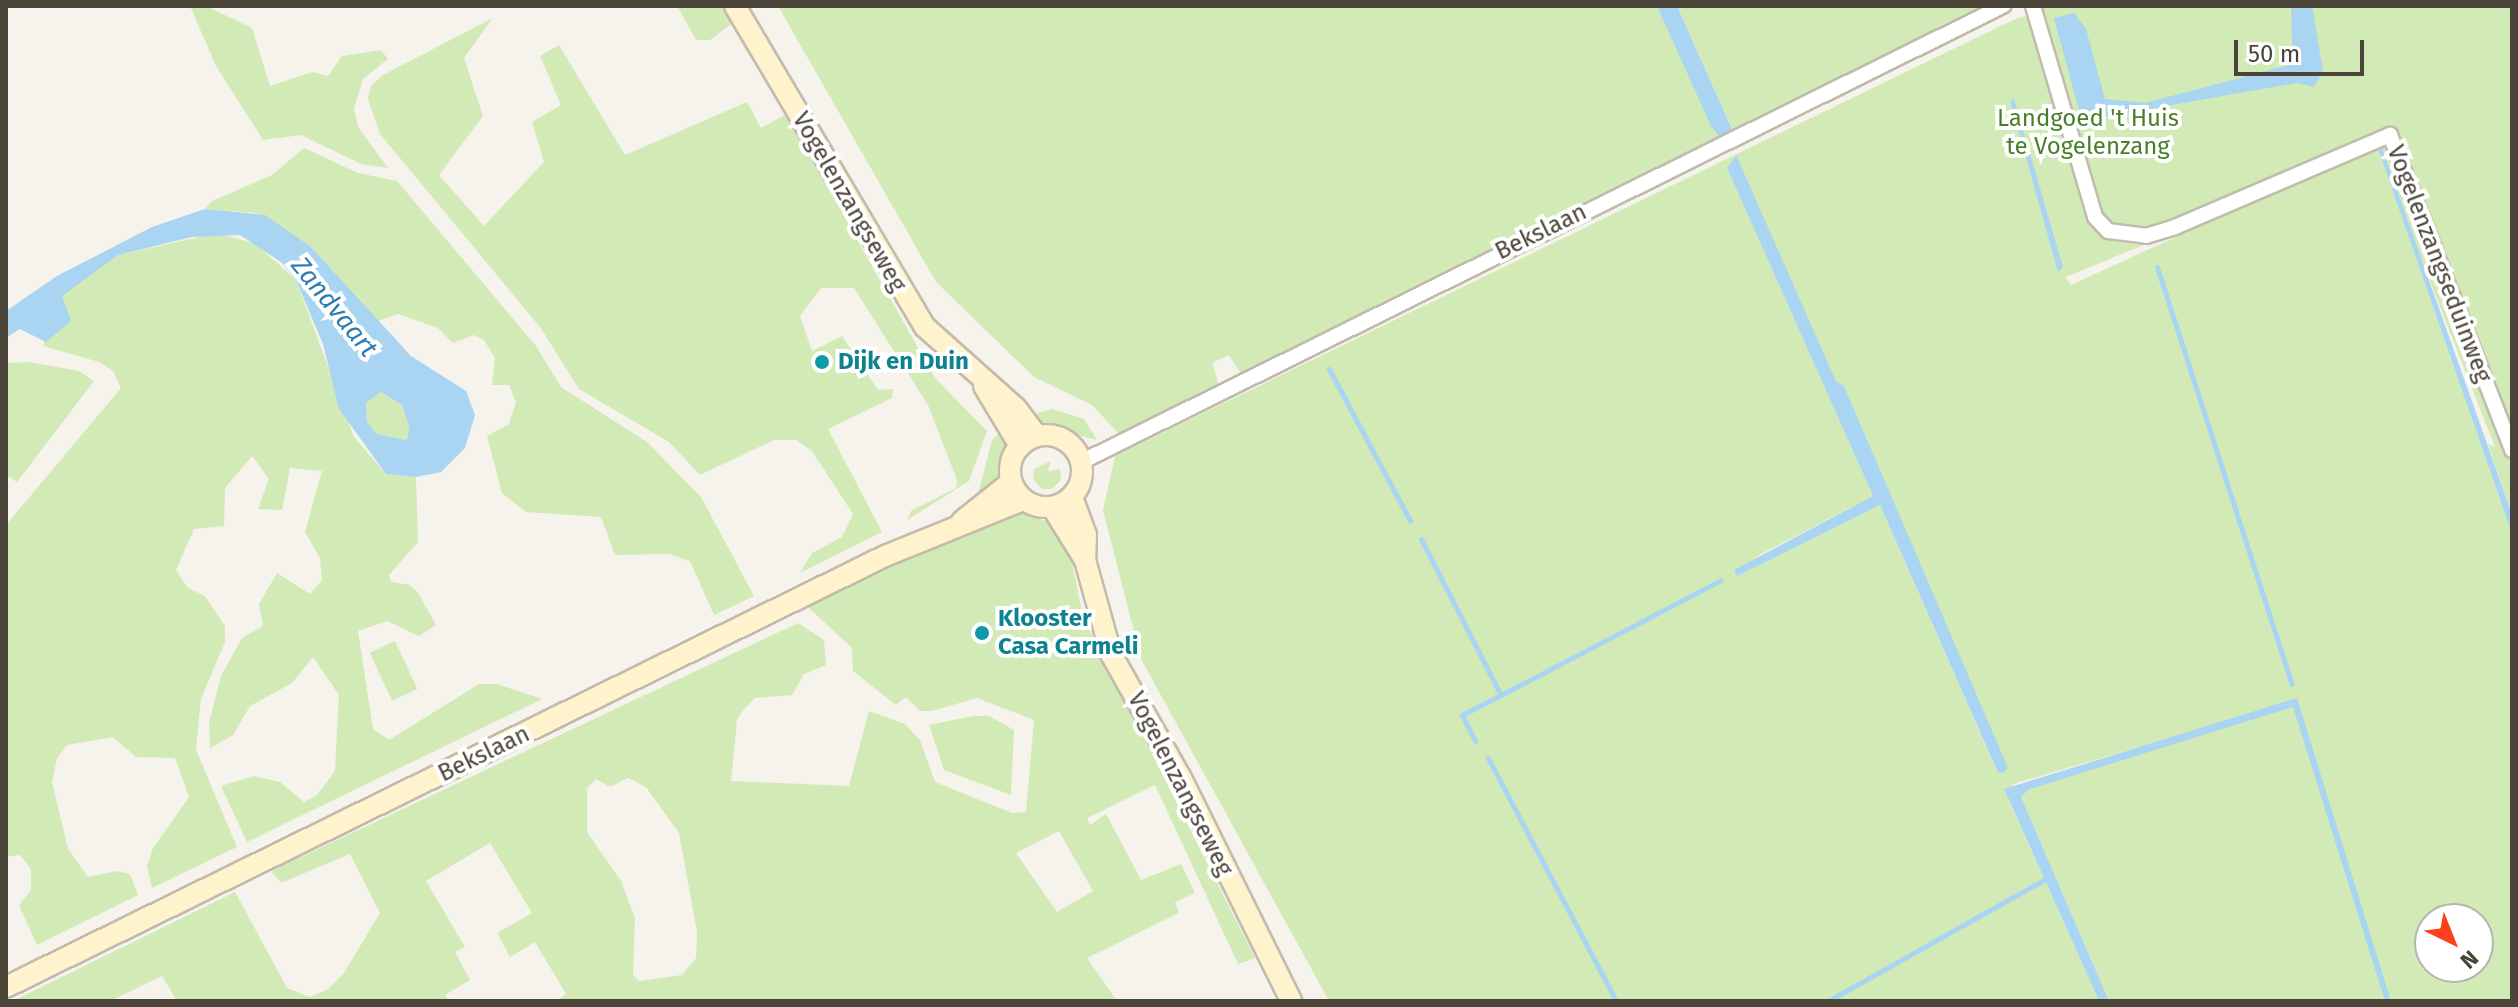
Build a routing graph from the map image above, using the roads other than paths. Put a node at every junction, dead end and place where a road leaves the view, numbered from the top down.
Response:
1 (735, 6) edge
2 (2003, 6) edge
3 (2033, 6) edge
4 (1028, 441) junction
5 (2512, 450) edge
6 (1081, 462) junction
7 (1011, 482) junction
8 (1072, 497) junction
9 (1023, 500) junction
10 (1052, 507) junction
11 (962, 521) junction
12 (1085, 560) junction
13 (6, 987) edge
14 (1291, 1001) edge

1 - 4 main road, Vogelenzangseweg
2 - 6 street, Bekslaan
3 - 5 street, Vogelenzangseduinweg
4 - 6 main road
4 - 7 main road
6 - 8 main road
7 - 9 main road
7 - 11 main road, Bekslaan
8 - 10 main road
8 - 12 main road, Vogelenzangseweg
9 - 10 main road
9 - 11 main road, Bekslaan
10 - 12 main road, Vogelenzangseweg
11 - 13 main road, Bekslaan
12 - 14 main road, Vogelenzangseweg

